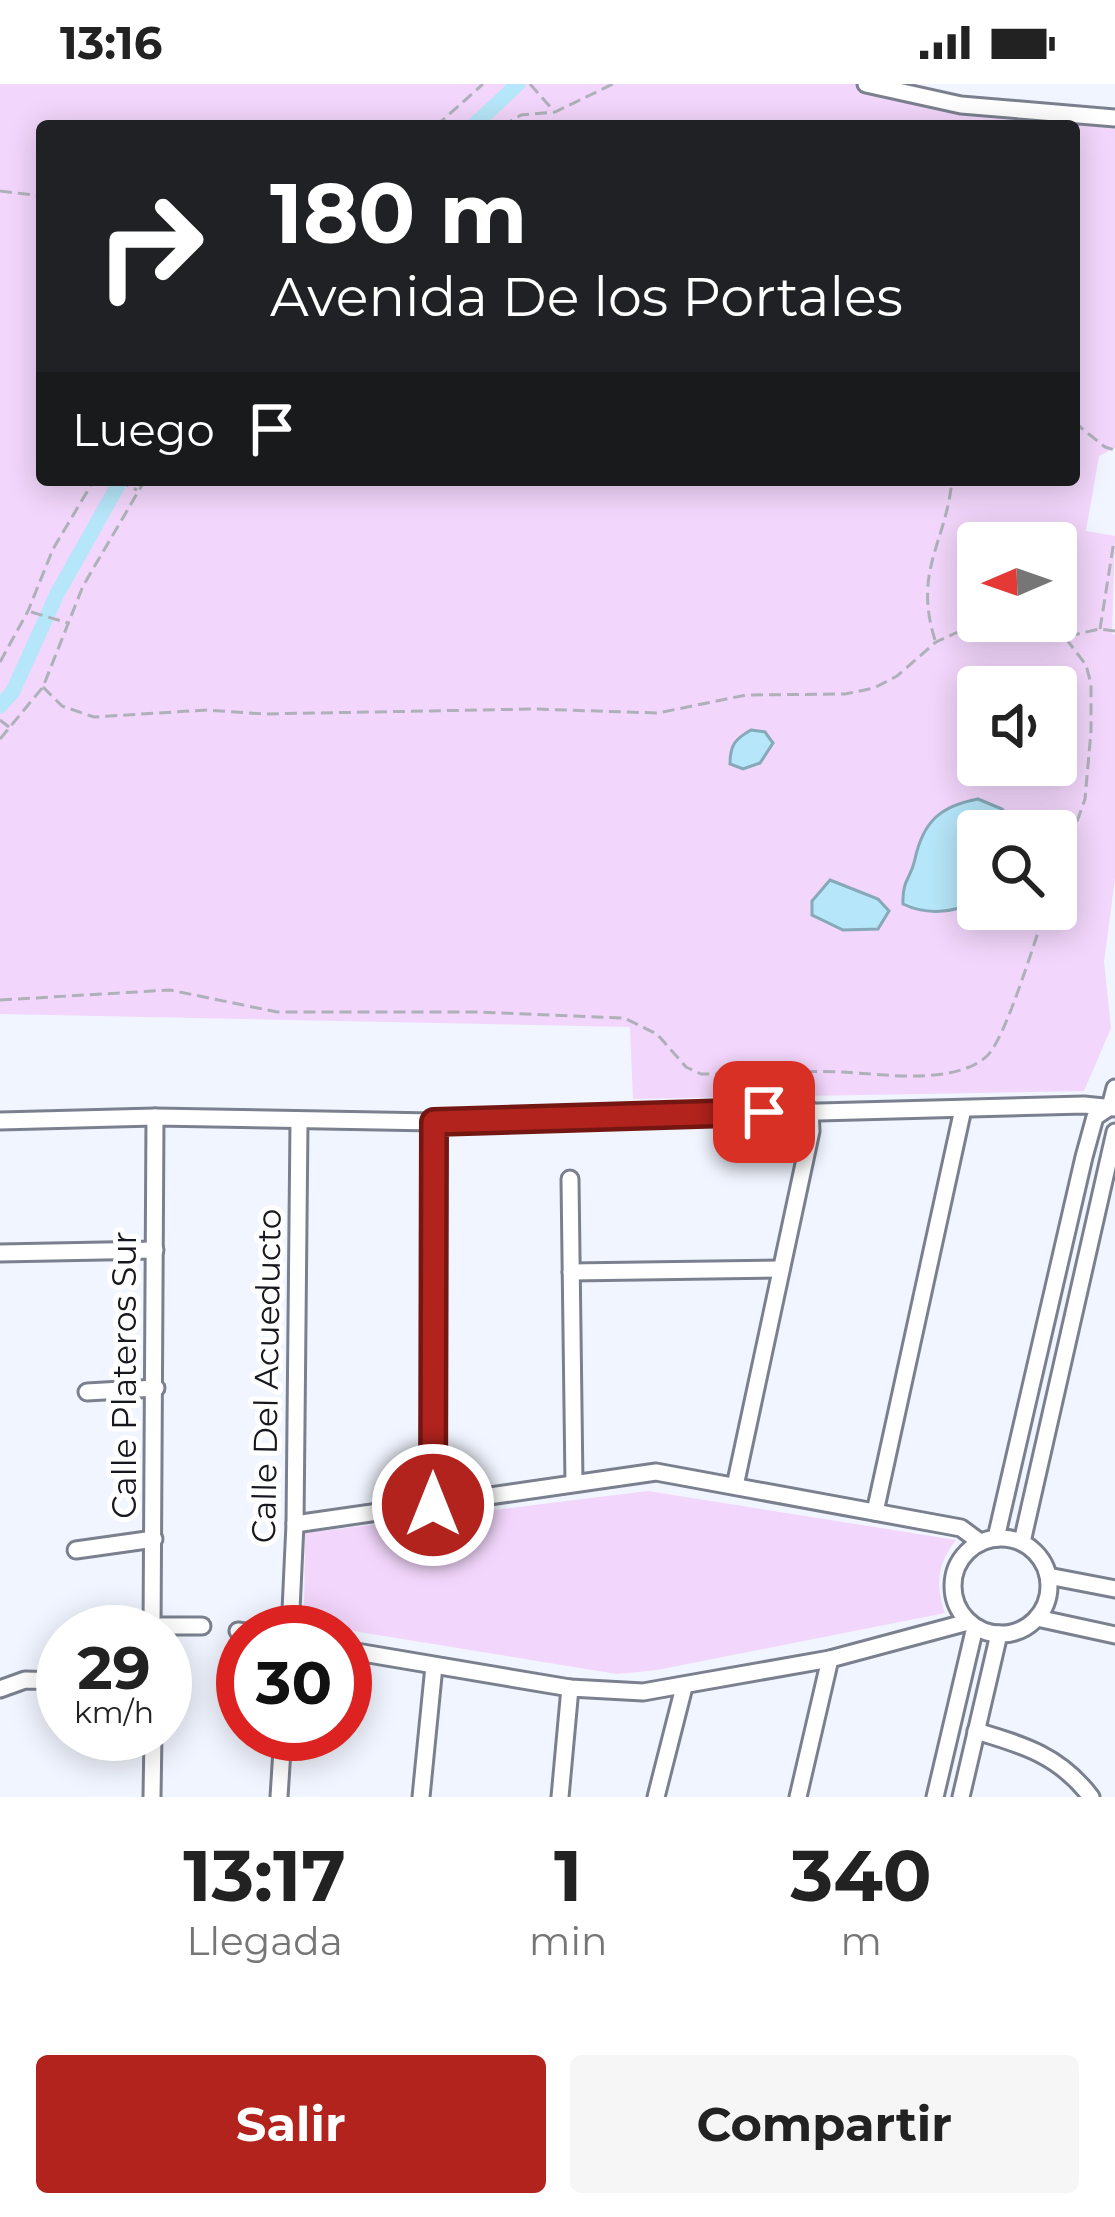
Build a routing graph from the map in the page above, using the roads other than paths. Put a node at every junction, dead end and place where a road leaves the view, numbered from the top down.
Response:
1 (866, 84) edge
2 (1115, 118) edge
3 (1115, 1088) edge
4 (963, 1108) junction
5 (810, 1110) junction
6 (1113, 1111) edge
7 (155, 1118) junction
8 (0, 1121) edge
9 (299, 1122) junction
10 (434, 1122) junction
11 (1115, 1132) edge
12 (570, 1179) dead end
13 (155, 1250) junction
14 (0, 1253) edge
15 (781, 1269) junction
16 (572, 1272) junction
17 (156, 1388) junction
18 (87, 1392) dead end
19 (574, 1483) junction
20 (735, 1486) junction
21 (433, 1505) junction
22 (875, 1512) junction
23 (295, 1524) junction
24 (154, 1539) junction
25 (988, 1540) junction
26 (1022, 1542) junction
27 (76, 1550) dead end
28 (1048, 1576) junction
29 (1115, 1589) edge
30 (153, 1605) edge
31 (291, 1605) edge
32 (1037, 1618) junction
33 (972, 1624) junction
34 (202, 1626) dead end
35 (192, 1627) edge
36 (999, 1634) junction
37 (1115, 1635) edge
38 (372, 1655) edge
39 (830, 1659) junction
40 (434, 1666) junction
41 (36, 1680) edge
42 (684, 1687) junction
43 (570, 1688) junction
44 (0, 1689) edge
45 (976, 1731) junction
46 (153, 1761) edge
47 (281, 1761) edge
48 (154, 1792) edge
49 (279, 1797) edge
50 (421, 1797) edge
51 (560, 1797) edge
52 (656, 1797) edge
53 (798, 1797) edge
54 (935, 1797) edge
55 (961, 1797) edge
56 (1091, 1797) edge

1 - 2 street
3 - 6 street
4 - 5 street
4 - 6 street
4 - 22 street
5 - 10 street
5 - 15 street
6 - 25 street
7 - 8 street
7 - 9 street
7 - 13 street, Calle Plateros Sur
9 - 10 street
9 - 23 street, Calle Del Acueducto
10 - 21 street
11 - 26 street
12 - 16 street
13 - 14 street
13 - 17 street, Calle Plateros Sur
15 - 16 street
15 - 20 street
16 - 19 street
17 - 18 street
17 - 24 street, Calle Plateros Sur
19 - 20 street
19 - 21 street
20 - 22 street
21 - 23 street
22 - 25 street
23 - 31 street, Calle Del Acueducto
24 - 27 street
24 - 30 street, Calle Plateros Sur
25 - 26 street
25 - 33 street
26 - 28 street
28 - 29 street
28 - 32 street
32 - 36 street
32 - 37 street
33 - 36 street
33 - 39 street
33 - 54 street
34 - 35 street
36 - 45 street
38 - 40 street
39 - 42 street
39 - 53 street
40 - 43 street
40 - 50 street
41 - 44 street
42 - 43 street
42 - 52 street
43 - 51 street
45 - 55 street
45 - 56 street
46 - 48 street
47 - 49 street

